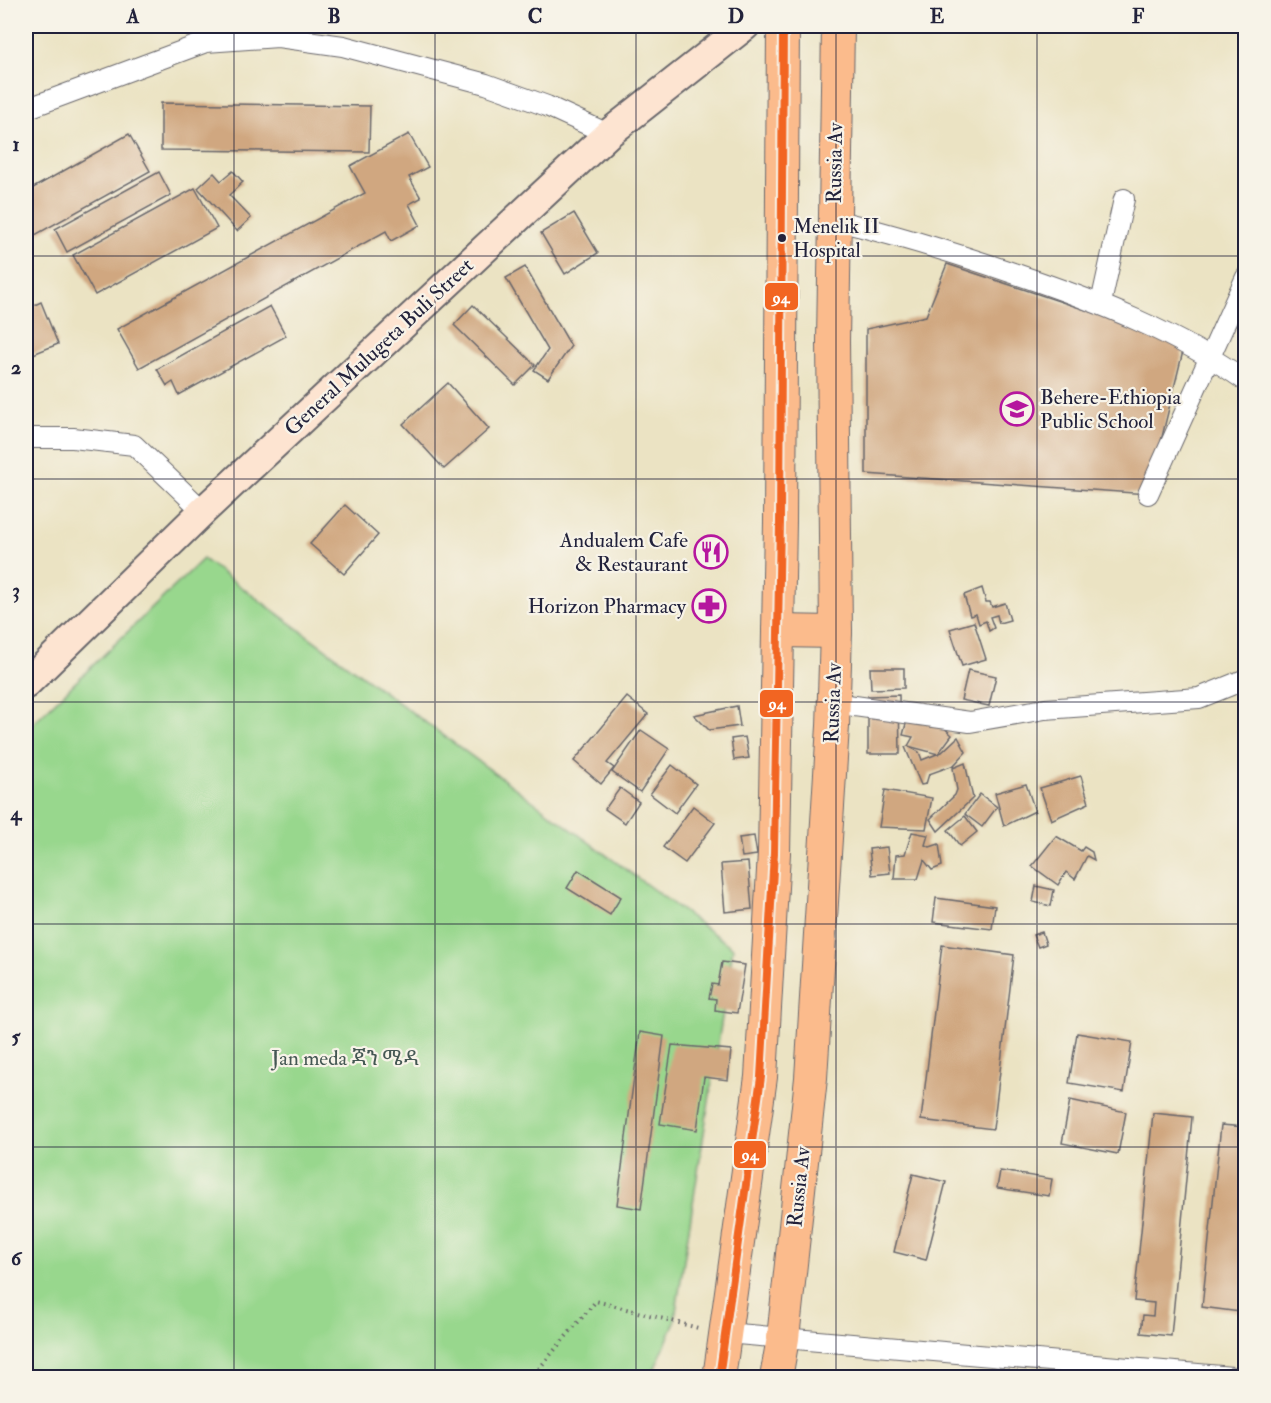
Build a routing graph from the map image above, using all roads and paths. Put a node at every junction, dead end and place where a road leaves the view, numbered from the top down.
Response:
1 (744, 26) edge
2 (783, 26) edge
3 (838, 26) edge
4 (26, 110) edge
5 (608, 134) junction
6 (1124, 199) dead end
7 (834, 220) junction
8 (1245, 277) edge
9 (1101, 303) junction
10 (1209, 355) junction
11 (1245, 381) edge
12 (26, 438) edge
13 (1148, 494) dead end
14 (203, 511) junction
15 (778, 631) junction
16 (836, 632) junction
17 (1245, 679) edge
18 (26, 684) edge
19 (833, 703) junction
20 (726, 1333) junction
21 (783, 1338) junction
22 (531, 1377) edge
23 (719, 1377) edge
24 (776, 1377) edge
25 (1244, 1377) edge

1 - 5 main road, General Mulugeta Buli Street
2 - 15 main road
3 - 7 main road, Russia Av
4 - 5 street
5 - 14 main road, General Mulugeta Buli Street
6 - 9 street
7 - 9 street
7 - 16 main road, Russia Av
8 - 10 street
9 - 10 street
10 - 11 street
10 - 13 street
12 - 14 street
14 - 18 main road, General Mulugeta Buli Street
15 - 16 main road
15 - 20 main road
16 - 19 main road, Russia Av
17 - 19 street
19 - 21 main road, Russia Av
20 - 21 street
20 - 22 path
20 - 23 main road
21 - 24 main road, Russia Av
21 - 25 street

